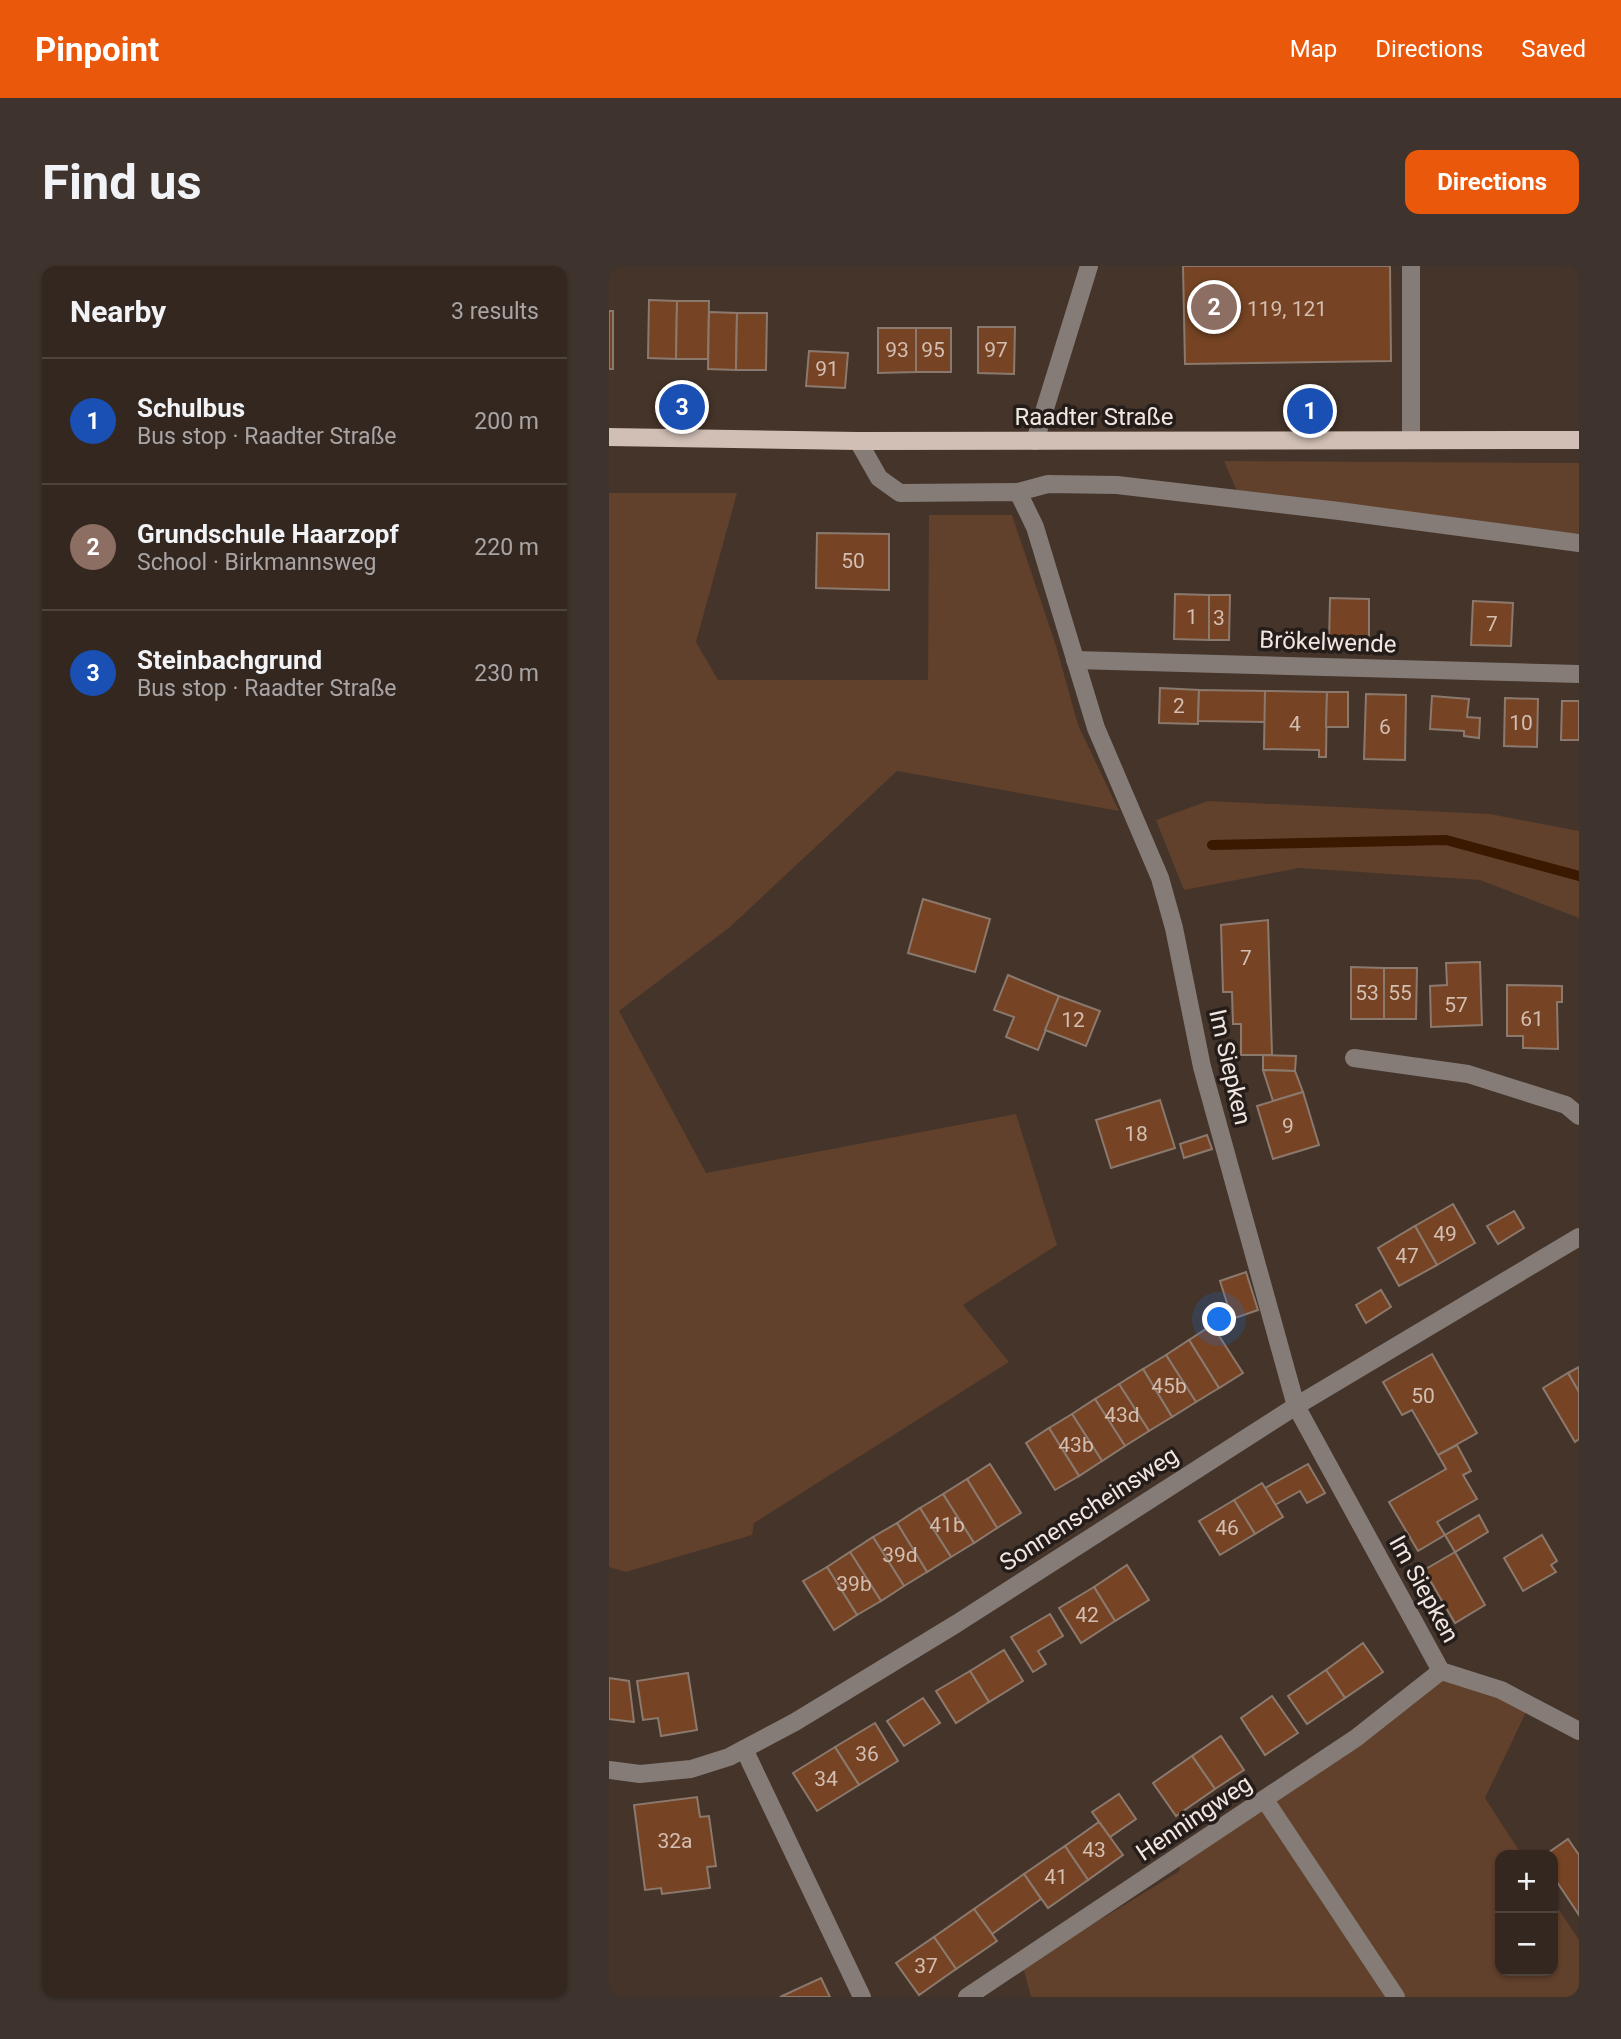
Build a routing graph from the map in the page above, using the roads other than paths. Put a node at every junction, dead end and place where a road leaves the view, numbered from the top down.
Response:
1 (1089, 266) edge
2 (1411, 266) edge
3 (609, 437) edge
4 (1411, 440) junction
5 (1579, 440) edge
6 (858, 441) junction
7 (1035, 441) junction
8 (1018, 492) junction
9 (1579, 543) edge
10 (1075, 660) junction
11 (1579, 674) edge
12 (1354, 1058) dead end
13 (1579, 1116) edge
14 (1579, 1237) edge
15 (1296, 1406) junction
16 (1441, 1671) junction
17 (1579, 1731) edge
18 (744, 1749) junction
19 (609, 1770) edge
20 (1265, 1800) junction
21 (862, 1997) edge
22 (967, 1997) edge
23 (1396, 1997) edge

1 - 7 street
2 - 4 street
3 - 6 main road, Raadter Straße
4 - 5 main road, Raadter Straße
4 - 7 main road, Raadter Straße
6 - 7 main road, Raadter Straße
6 - 8 street
8 - 9 street
8 - 10 street, Im Siepken
10 - 11 street, Brökelwende
10 - 15 street, Im Siepken
12 - 13 street
14 - 15 street, Sonnenscheinsweg
15 - 16 street, Im Siepken
15 - 18 street, Sonnenscheinsweg
16 - 17 street, Im Siepken
16 - 20 street, Henningweg
18 - 19 street, Sonnenscheinsweg
18 - 21 street
20 - 22 street, Henningweg
20 - 23 street

